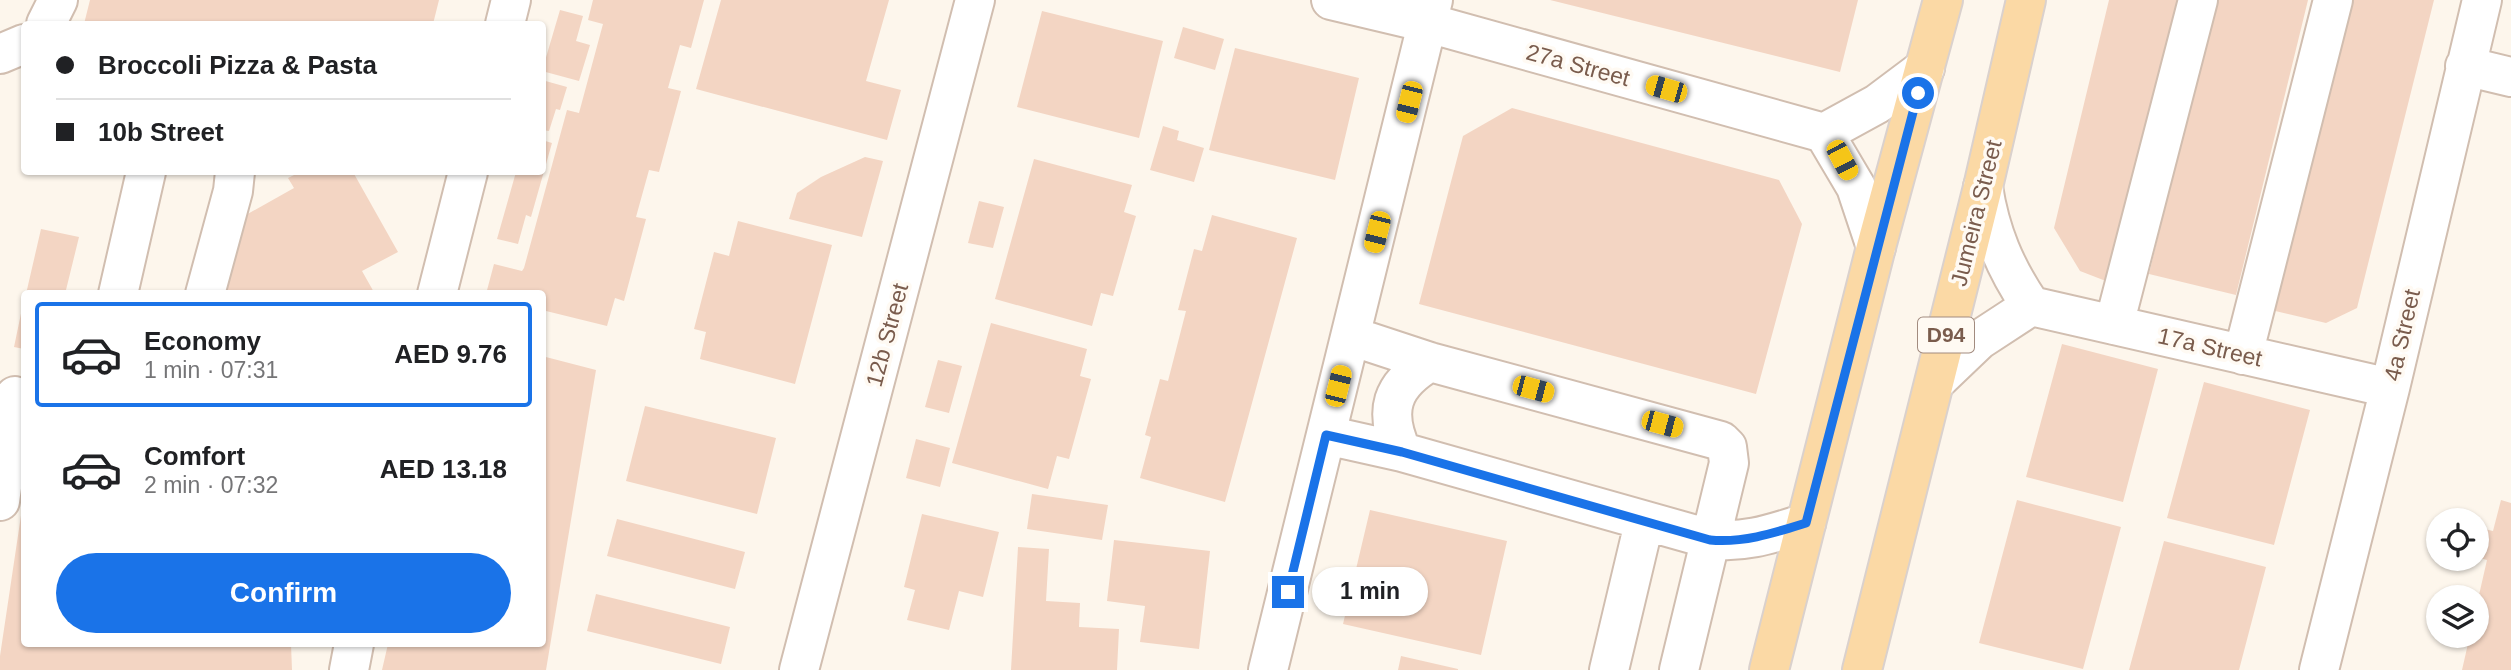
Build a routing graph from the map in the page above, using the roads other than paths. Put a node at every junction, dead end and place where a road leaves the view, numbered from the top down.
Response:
1 (58, 0) edge
2 (511, 0) edge
3 (975, 0) edge
4 (1331, 0) edge
5 (1943, 0) edge
6 (2026, 0) edge
7 (2198, 0) edge
8 (2333, 0) edge
9 (2482, 0) edge
10 (1431, 12) edge
11 (48, 21) edge
12 (506, 21) edge
13 (21, 45) edge
14 (0, 54) edge
15 (2465, 66) junction
16 (1925, 68) junction
17 (2511, 77) edge
18 (1824, 133) junction
19 (145, 175) edge
20 (235, 175) edge
21 (467, 175) edge
22 (1983, 187) junction
23 (1876, 247) junction
24 (119, 290) edge
25 (206, 290) edge
26 (438, 290) edge
27 (2031, 306) junction
28 (2114, 325) junction
29 (1350, 336) junction
30 (2243, 355) junction
31 (1430, 362) junction
32 (1935, 382) junction
33 (2390, 388) junction
34 (13, 396) edge
35 (1326, 435) junction
36 (1402, 452) junction
37 (0, 501) edge
38 (1644, 523) junction
39 (1806, 523) junction
40 (1710, 540) junction
41 (353, 647) edge
42 (349, 670) edge
43 (799, 670) edge
44 (1268, 670) edge
45 (1609, 670) edge
46 (1679, 670) edge
47 (1769, 670) edge
48 (1862, 670) edge
49 (2319, 670) edge

1 - 11 street
2 - 12 street
3 - 43 street, 12b Street
4 - 10 street, 27a Street
5 - 16 main road
6 - 22 main road, Jumeira Street / D94
7 - 28 street
8 - 30 street
9 - 15 street, 4a Street
10 - 18 street, 27a Street
10 - 29 street
13 - 14 street
15 - 17 street
15 - 33 street, 4a Street
16 - 18 street
16 - 23 main road
18 - 23 street
19 - 24 street
20 - 25 street
21 - 26 street
22 - 27 street
22 - 32 main road, Jumeira Street / D94
23 - 39 main road
27 - 28 street, 17a Street
27 - 32 street
28 - 30 street, 17a Street
29 - 31 street
29 - 35 street
30 - 33 street, 17a Street
31 - 36 street
31 - 40 street
32 - 48 main road, Jumeira Street / D94
33 - 49 street, 4a Street
34 - 37 street
35 - 36 street
35 - 44 street
36 - 38 street
38 - 40 street
38 - 45 street
39 - 40 street
39 - 47 main road
40 - 46 street
41 - 42 street

